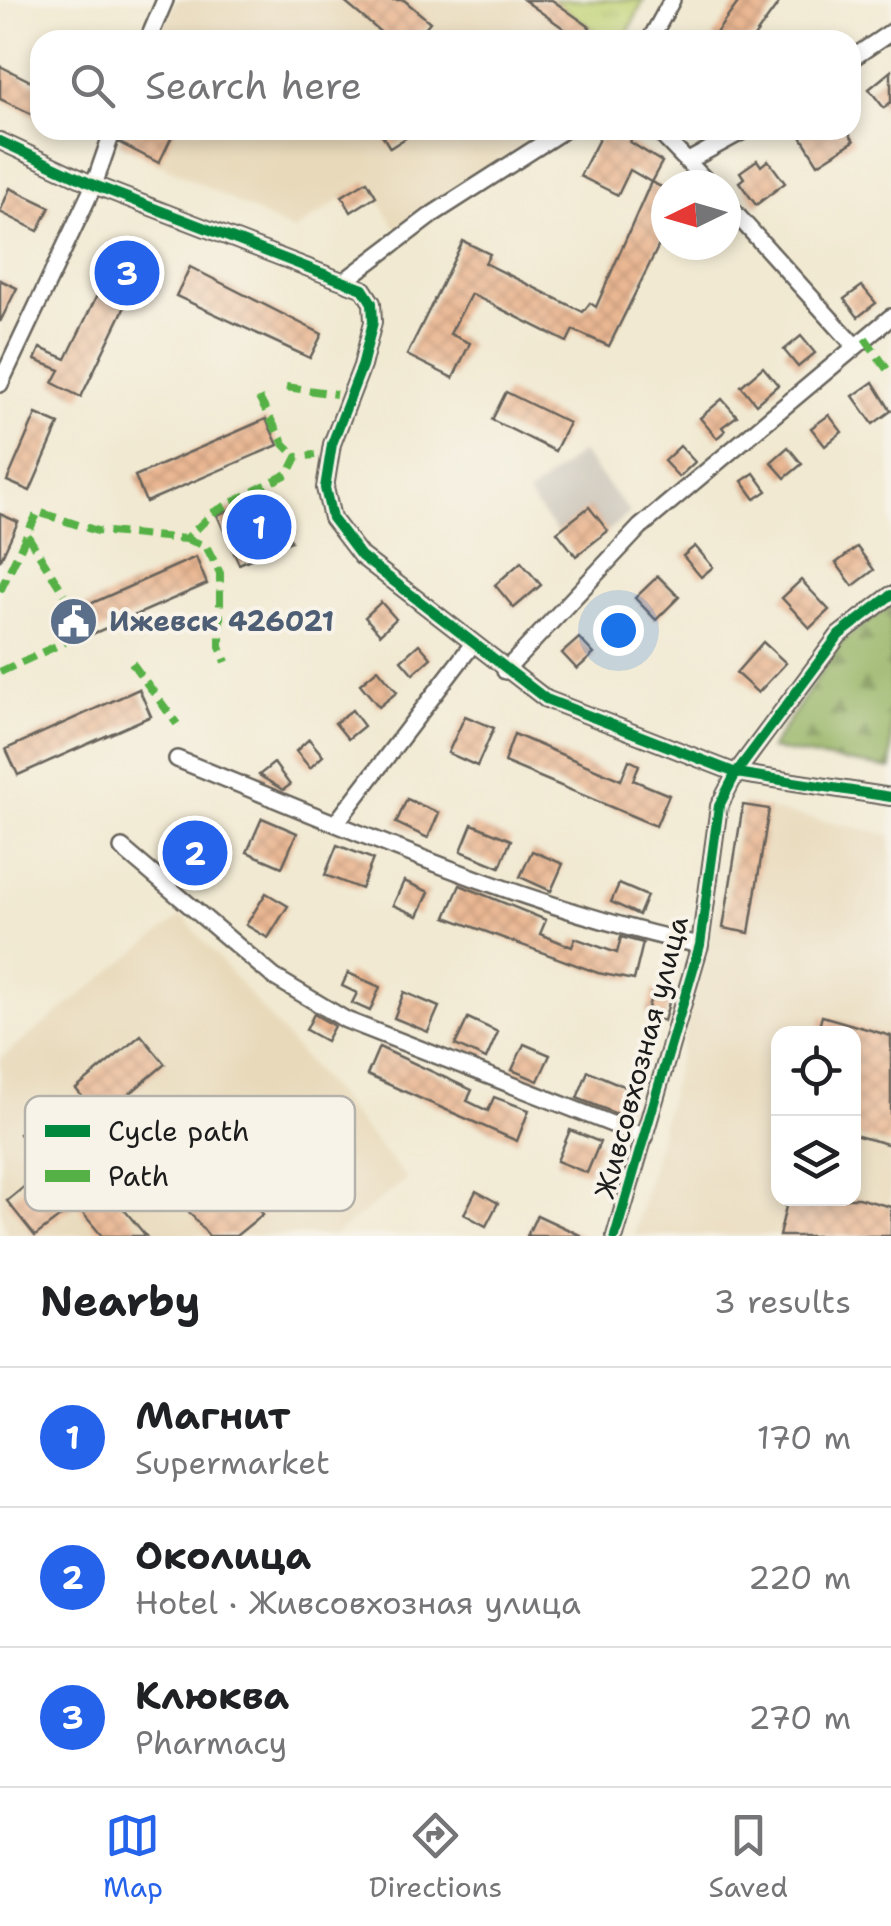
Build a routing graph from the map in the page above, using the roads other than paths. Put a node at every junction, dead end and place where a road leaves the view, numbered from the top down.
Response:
1 (165, 0) edge
2 (672, 0) edge
3 (152, 30) edge
4 (656, 30) edge
5 (891, 32) edge
6 (861, 52) edge
7 (110, 140) edge
8 (548, 140) edge
9 (668, 140) edge
10 (727, 140) edge
11 (0, 141) edge
12 (690, 160) junction
13 (698, 170) edge
14 (94, 186) junction
15 (741, 220) edge
16 (346, 280) junction
17 (891, 317) edge
18 (855, 346) junction
19 (0, 384) edge
20 (891, 595) edge
21 (472, 645) junction
22 (505, 671) junction
23 (177, 759) dead end
24 (736, 774) junction
25 (891, 797) edge
26 (336, 822) junction
27 (122, 848) dead end
28 (700, 945) junction
29 (645, 1137) junction
30 (616, 1236) edge

1 - 3 street
2 - 4 street
5 - 6 street
7 - 14 street
8 - 16 street
9 - 12 street
10 - 12 street
11 - 14 street
12 - 13 street
14 - 16 street
14 - 19 street
15 - 18 street
16 - 21 street
17 - 18 street
18 - 22 street
20 - 24 street, Живсовхозная улица
21 - 22 street
21 - 26 street
22 - 24 street
23 - 26 street, Живсовхозная улица
24 - 25 street
24 - 28 street, Живсовхозная улица
26 - 28 street, Живсовхозная улица
27 - 29 street
28 - 29 street, Живсовхозная улица
29 - 30 street, Живсовхозная улица

